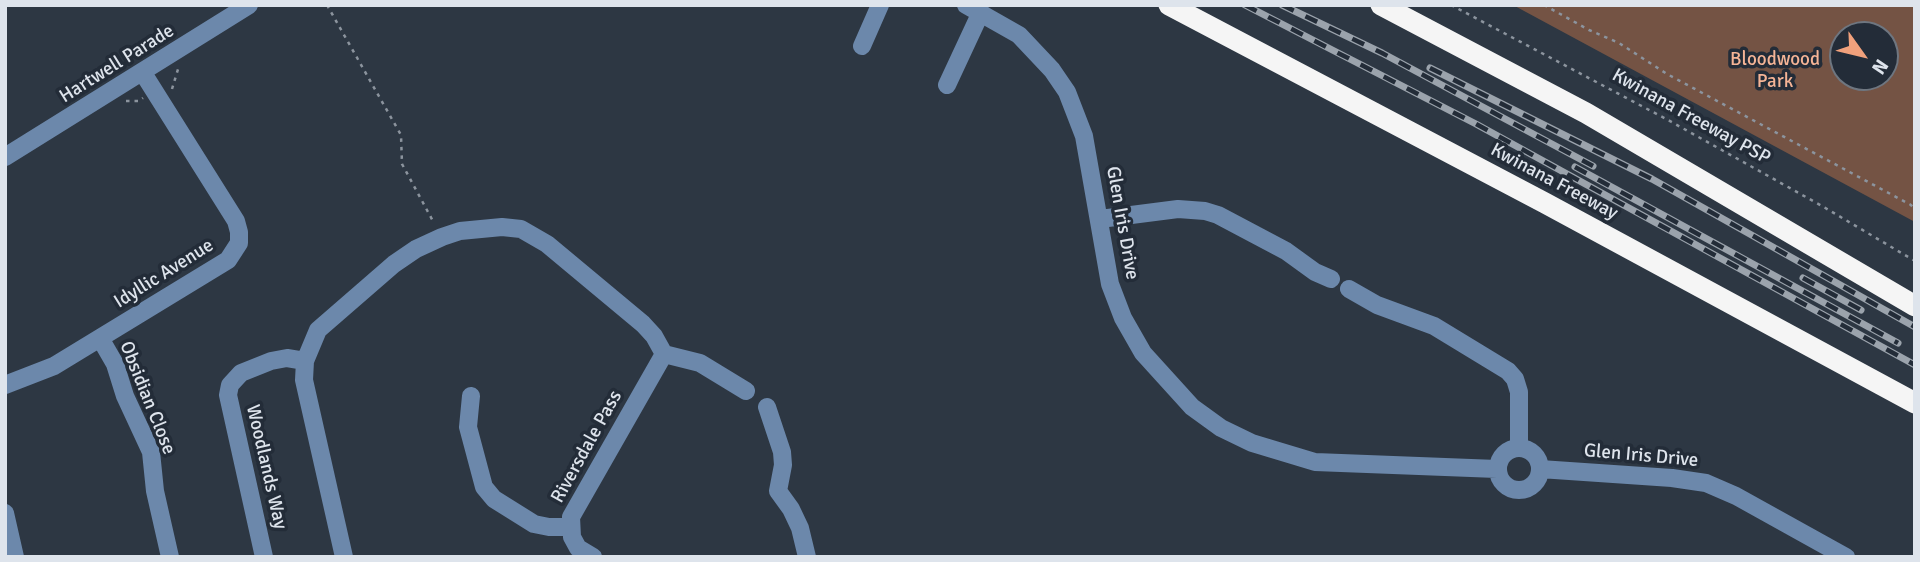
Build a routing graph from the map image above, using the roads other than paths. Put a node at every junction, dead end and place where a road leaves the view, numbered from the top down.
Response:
1 (249, 5) edge
2 (880, 5) edge
3 (1169, 5) edge
4 (1381, 5) edge
5 (973, 9) edge
6 (862, 46) dead end
7 (143, 73) junction
8 (947, 85) dead end
9 (5, 157) edge
10 (1100, 219) junction
11 (1331, 279) dead end
12 (1349, 289) dead end
13 (1915, 306) edge
14 (100, 338) junction
15 (664, 354) junction
16 (305, 360) junction
17 (5, 385) edge
18 (746, 391) dead end
19 (471, 396) dead end
20 (1915, 402) edge
21 (767, 407) dead end
22 (1519, 448) junction
23 (1497, 469) junction
24 (1540, 469) junction
25 (5, 513) edge
26 (570, 527) junction
27 (15, 557) edge
28 (170, 557) edge
29 (264, 557) edge
30 (344, 557) edge
31 (593, 557) edge
32 (807, 557) edge
33 (1846, 557) edge

1 - 7 street, Hartwell Parade
2 - 6 street
3 - 20 highway, Kwinana Freeway
4 - 13 highway
5 - 8 street
5 - 10 street, Glen Iris Drive
7 - 9 street, Hartwell Parade
7 - 14 street, Idyllic Avenue
10 - 11 street
10 - 23 street, Glen Iris Drive
12 - 22 street
14 - 17 street, Idyllic Avenue
14 - 28 street, Obsidian Close
15 - 16 street
15 - 18 street
15 - 26 street, Riversdale Pass
16 - 29 street, Woodlands Way
16 - 30 street
19 - 26 street
21 - 32 street
22 - 23 street
22 - 24 street
23 - 24 street
24 - 33 street, Glen Iris Drive
25 - 27 street
26 - 31 street, Riversdale Pass

